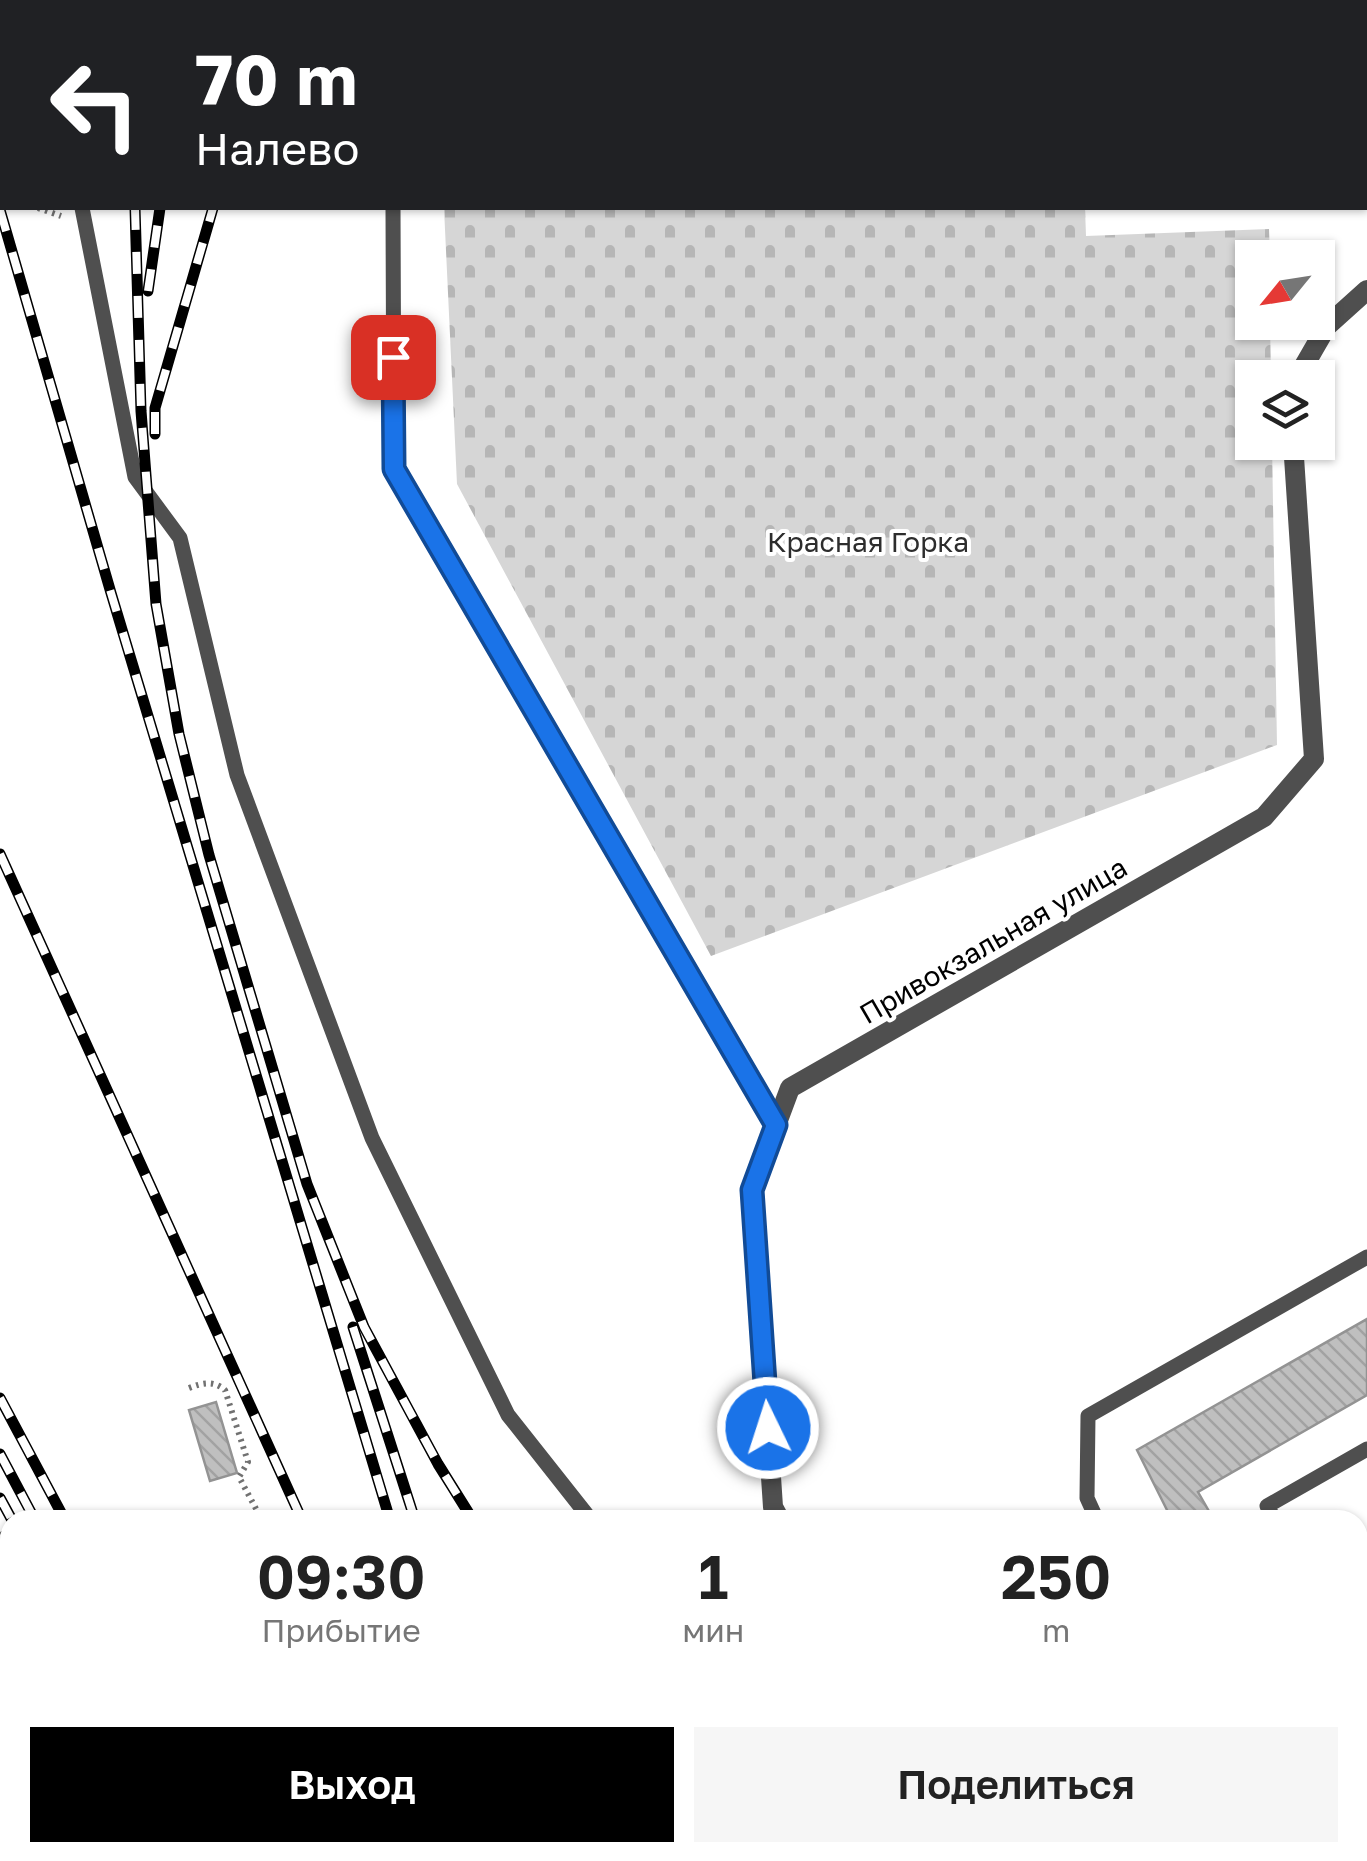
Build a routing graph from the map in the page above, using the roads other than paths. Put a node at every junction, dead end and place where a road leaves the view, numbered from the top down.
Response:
1 (82, 210) edge
2 (392, 210) edge
3 (1367, 290) edge
4 (1307, 360) edge
5 (1294, 460) edge
6 (776, 1125) junction
7 (1367, 1257) edge
8 (1367, 1449) edge
9 (583, 1510) edge
10 (775, 1510) edge
11 (1093, 1510) edge
12 (1269, 1510) edge

1 - 9 lane
2 - 6 lane
3 - 4 street
5 - 6 street, Привокзальная улица
6 - 10 street, Привокзальная улица
7 - 11 lane
8 - 12 lane

